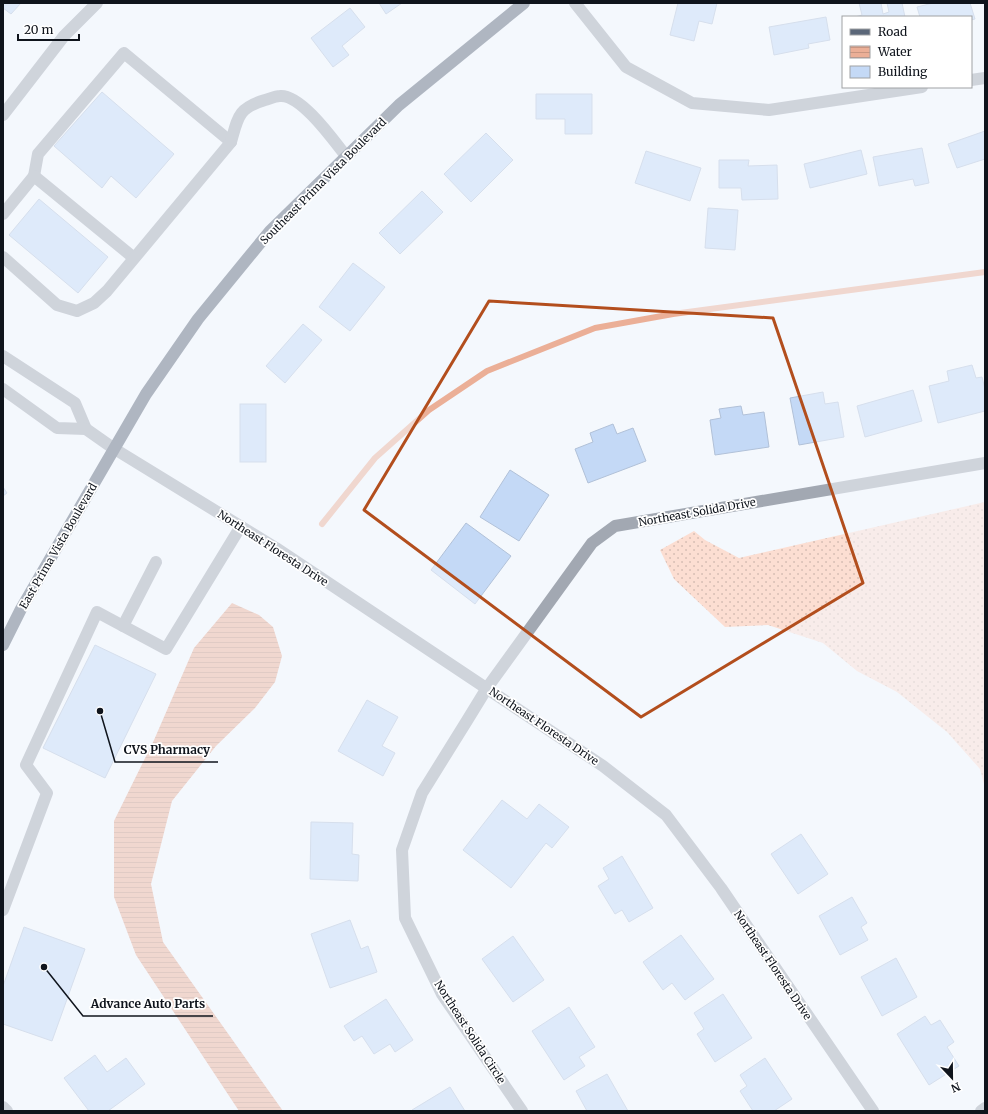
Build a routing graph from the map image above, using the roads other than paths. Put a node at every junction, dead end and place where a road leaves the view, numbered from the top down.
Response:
1 (96, 3) edge
2 (524, 3) edge
3 (575, 3) edge
4 (985, 78) edge
5 (972, 80) edge
6 (915, 88) edge
7 (3, 115) edge
8 (231, 142) junction
9 (346, 156) junction
10 (34, 176) junction
11 (3, 214) edge
12 (3, 257) edge
13 (134, 258) junction
14 (3, 356) edge
15 (3, 389) edge
16 (86, 429) junction
17 (113, 448) junction
18 (985, 463) edge
19 (241, 526) junction
20 (156, 562) dead end
21 (123, 626) junction
22 (3, 645) edge
23 (487, 688) junction
24 (7, 884) edge
25 (3, 910) edge
26 (3, 1107) edge
27 (985, 1108) edge
28 (7, 1111) edge
29 (522, 1111) edge
30 (873, 1111) edge
31 (981, 1111) edge

1 - 7 street
2 - 9 main road, Southeast Prima Vista Boulevard
3 - 6 street
4 - 5 street
8 - 9 street
8 - 10 street
8 - 13 street
9 - 17 main road, Southeast Prima Vista Boulevard
10 - 11 street
10 - 13 street
12 - 13 street
14 - 16 street
15 - 16 street
16 - 17 street, Northeast Floresta Drive
17 - 19 street, Northeast Floresta Drive
17 - 22 main road, East Prima Vista Boulevard
18 - 23 street, Northeast Solida Drive
19 - 21 street
19 - 23 street, Northeast Floresta Drive
20 - 21 street
21 - 24 street
23 - 29 street, Northeast Solida Circle
23 - 30 street, Northeast Floresta Drive
24 - 25 street
26 - 28 street
27 - 31 street

